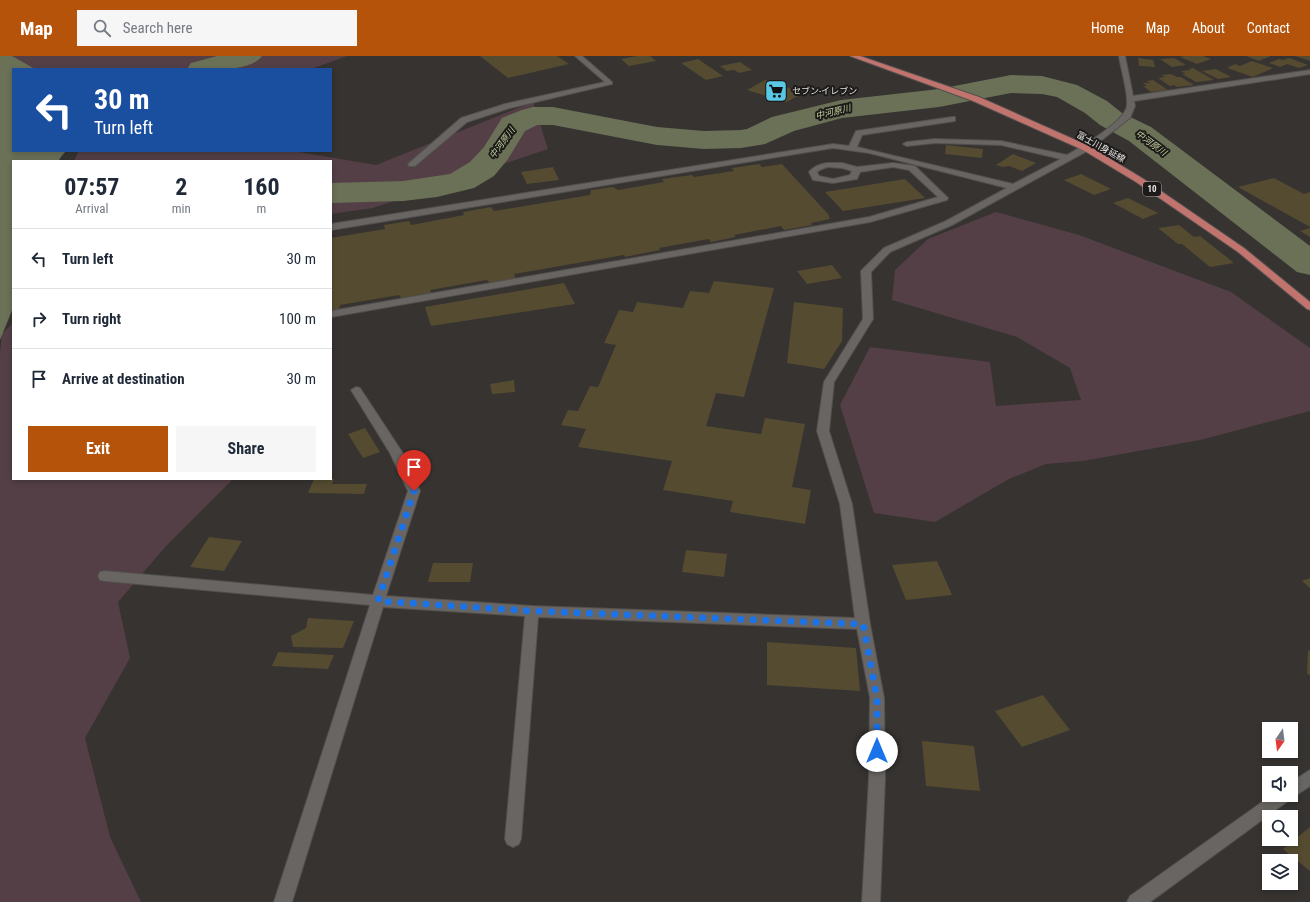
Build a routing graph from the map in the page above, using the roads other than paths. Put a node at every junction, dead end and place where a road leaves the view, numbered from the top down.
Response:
1 (578, 56) edge
2 (853, 56) edge
3 (1122, 56) edge
4 (1310, 72) edge
5 (1130, 99) junction
6 (952, 119) dead end
7 (907, 144) dead end
8 (1086, 148) junction
9 (852, 149) junction
10 (818, 158) junction
11 (1068, 158) junction
12 (412, 164) dead end
13 (856, 170) junction
14 (1014, 186) junction
15 (332, 227) edge
16 (1310, 307) edge
17 (332, 314) edge
18 (356, 390) dead end
19 (105, 576) dead end
20 (378, 601) junction
21 (532, 611) junction
22 (863, 624) junction
23 (1310, 777) edge
24 (1298, 786) edge
25 (1275, 802) edge
26 (513, 839) dead end
27 (283, 902) edge
28 (871, 902) edge
29 (1136, 902) edge

1 - 12 street
2 - 8 main road, 富士川身延線 / 10
3 - 5 street
4 - 5 street
5 - 8 street
6 - 9 street
7 - 11 street
8 - 11 street
8 - 16 main road, 富士川身延線 / 10
9 - 10 street
9 - 14 street
10 - 13 street
10 - 13 street
10 - 15 street
11 - 14 street
13 - 17 street
14 - 22 street
18 - 20 street
19 - 20 street
20 - 21 street
20 - 27 street
21 - 22 street
21 - 26 street
22 - 28 street
23 - 24 street
25 - 29 street

